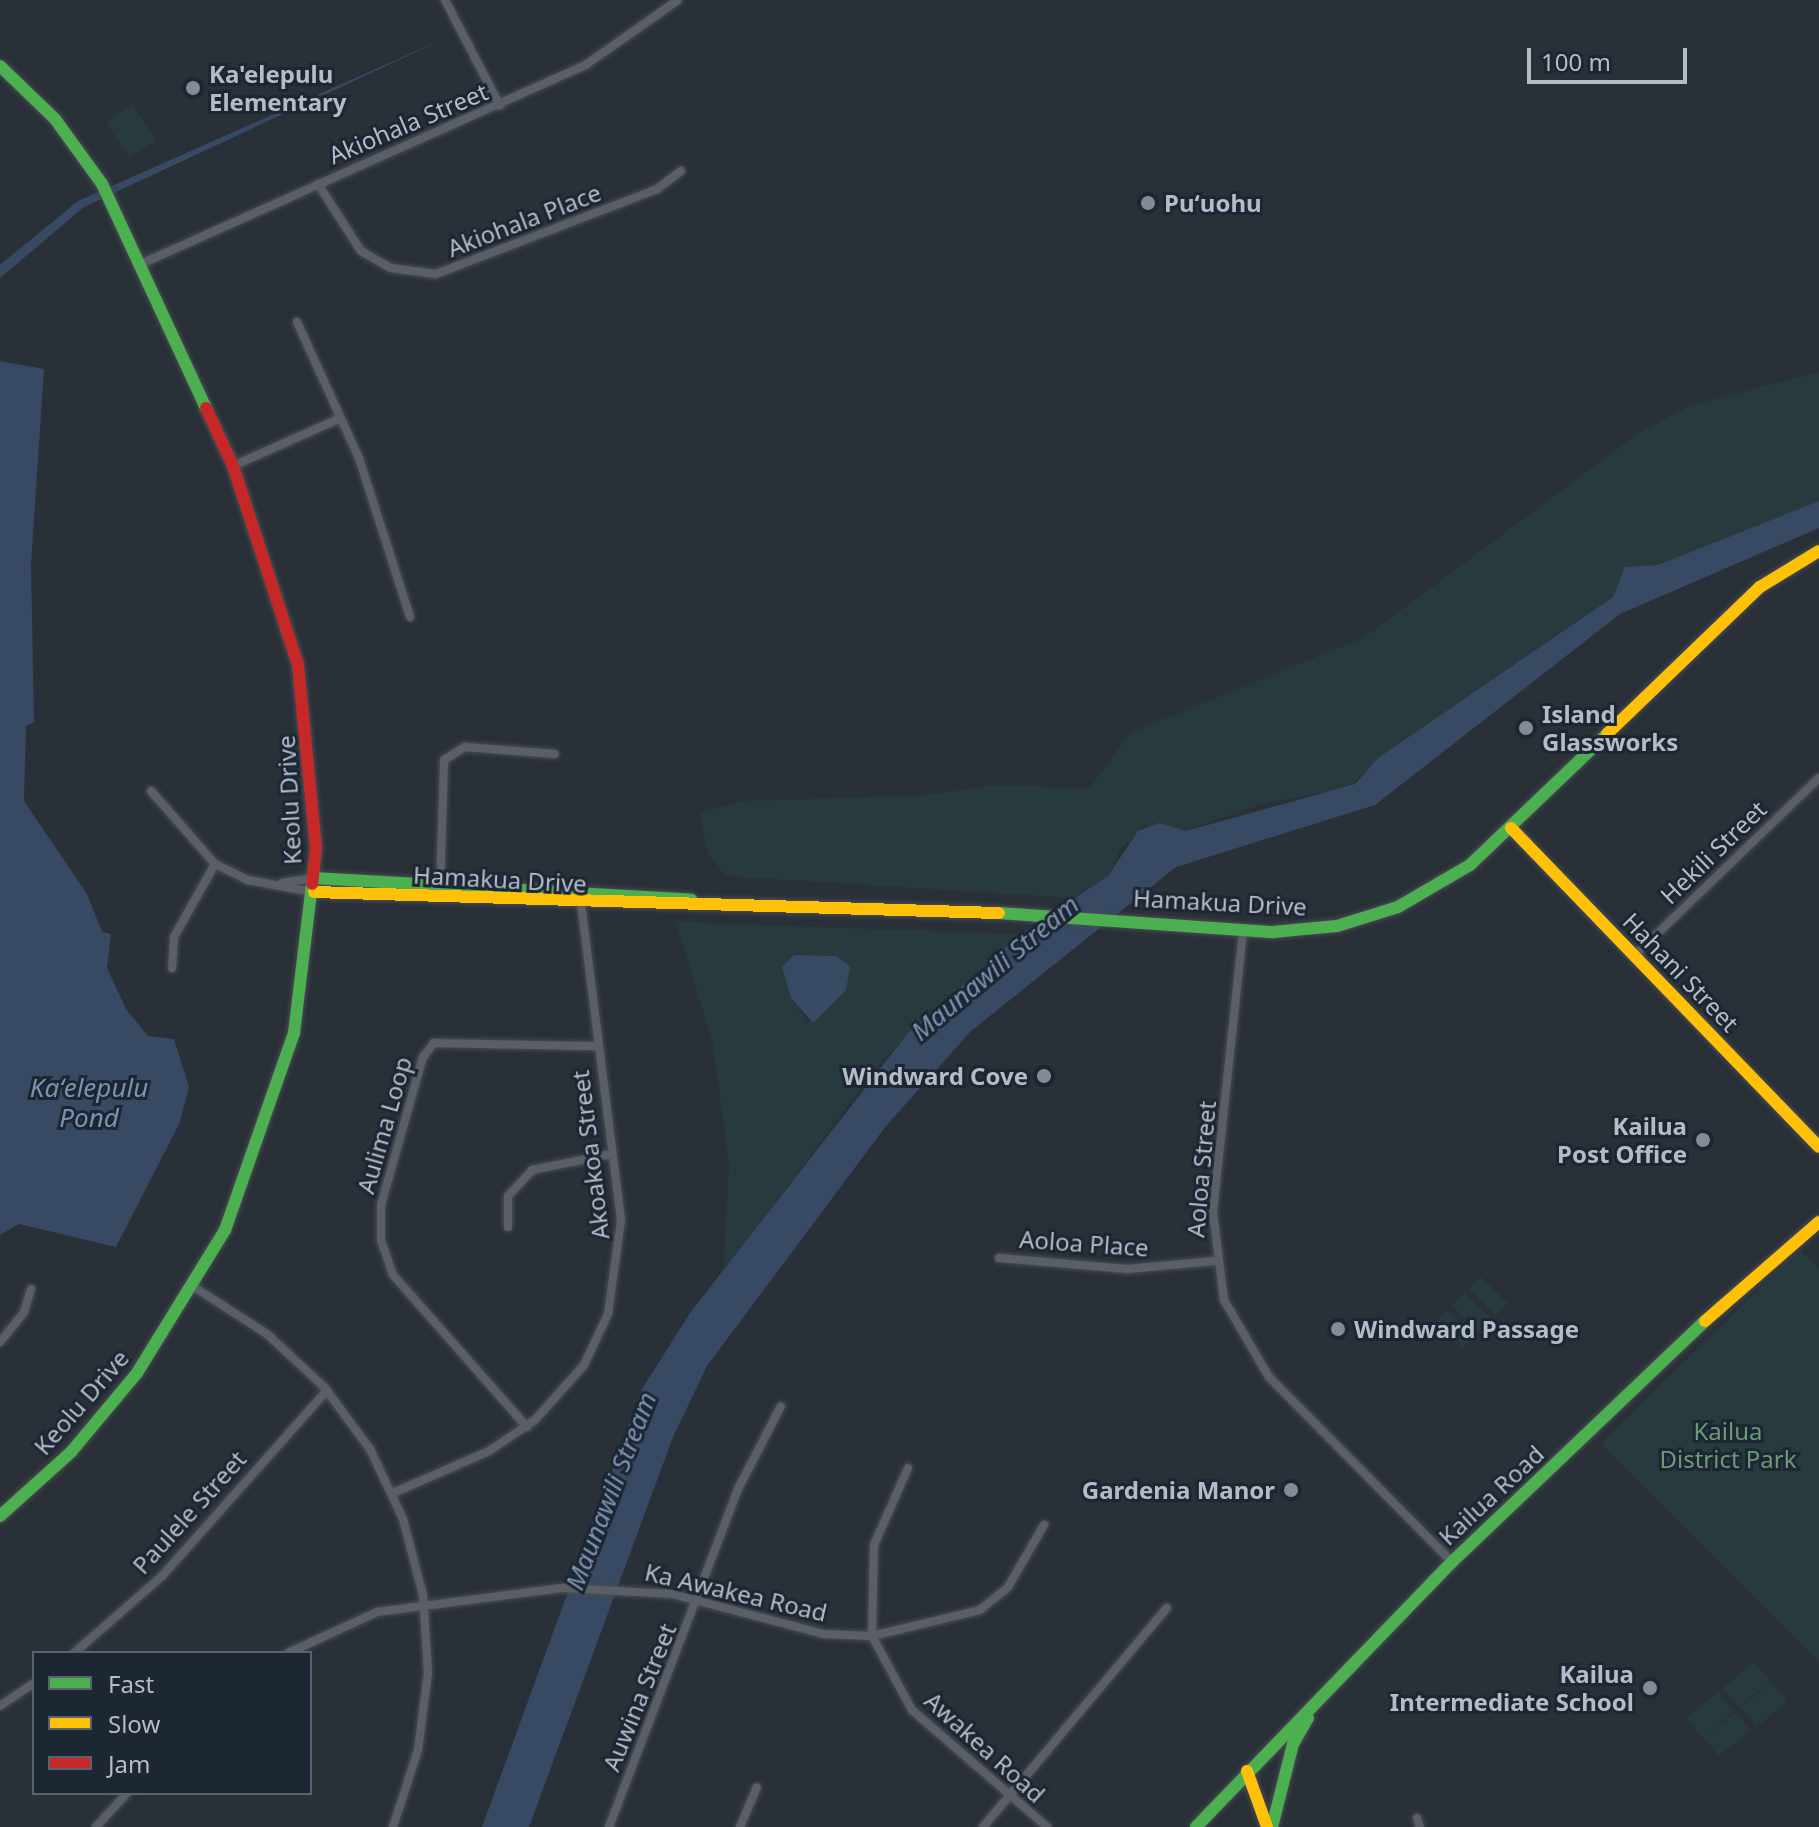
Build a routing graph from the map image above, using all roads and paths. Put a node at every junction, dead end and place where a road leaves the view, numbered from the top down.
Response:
1 (445, 0) edge
2 (678, 0) edge
3 (0, 66) edge
4 (500, 106) junction
5 (681, 171) dead end
6 (318, 184) junction
7 (143, 263) junction
8 (297, 322) dead end
9 (341, 418) junction
10 (233, 466) junction
11 (1819, 551) edge
12 (410, 617) dead end
13 (555, 754) dead end
14 (1819, 778) edge
15 (151, 791) dead end
16 (1511, 828) junction
17 (215, 864) junction
18 (315, 878) junction
19 (277, 883) junction
20 (314, 892) junction
21 (440, 892) junction
22 (580, 898) junction
23 (1243, 931) junction
24 (1635, 955) junction
25 (172, 968) dead end
26 (597, 1046) junction
27 (1819, 1147) edge
28 (612, 1154) junction
29 (1819, 1222) edge
30 (508, 1227) dead end
31 (999, 1258) dead end
32 (1215, 1261) junction
33 (194, 1287) junction
34 (31, 1289) dead end
35 (0, 1342) edge
36 (327, 1390) junction
37 (781, 1406) dead end
38 (527, 1427) junction
39 (908, 1468) dead end
40 (393, 1493) junction
41 (0, 1516) edge
42 (1044, 1525) dead end
43 (1452, 1562) junction
44 (698, 1600) junction
45 (424, 1606) junction
46 (1167, 1608) dead end
47 (872, 1636) junction
48 (76, 1651) edge
49 (292, 1651) edge
50 (32, 1684) edge
51 (1316, 1705) junction
52 (0, 1706) edge
53 (1247, 1771) junction
54 (757, 1787) dead end
55 (125, 1795) edge
56 (1009, 1796) junction
57 (96, 1827) edge
58 (393, 1827) edge
59 (609, 1827) edge
60 (740, 1827) edge
61 (983, 1827) edge
62 (1047, 1827) edge
63 (1196, 1827) edge
64 (1269, 1827) edge

1 - 4 street
2 - 4 street, Akiohala Street
3 - 7 main road, Keolu Drive
4 - 6 street, Akiohala Street
5 - 6 street, Akiohala Place
6 - 7 street, Akiohala Street
7 - 10 main road, Keolu Drive
8 - 9 street
9 - 10 street
9 - 12 street
10 - 18 main road, Keolu Drive
11 - 16 main road, Hamakua Drive
13 - 21 street
14 - 24 street, Hekili Street
15 - 17 street
16 - 23 main road, Hamakua Drive
16 - 24 main road, Hahani Street
17 - 19 street, Hamakua Drive
17 - 25 street
18 - 19 street, Hamakua Drive
18 - 20 main road, Keolu Drive
18 - 21 main road, Hamakua Drive
19 - 20 street, Hamakua Drive
20 - 21 main road, Hamakua Drive
20 - 33 main road, Keolu Drive
21 - 22 main road, Hamakua Drive
22 - 23 main road, Hamakua Drive
22 - 26 street, Akoakoa Street
23 - 32 street, Aoloa Street
24 - 27 main road, Hahani Street
26 - 28 street, Akoakoa Street
26 - 38 street, Aulima Loop
28 - 30 street
28 - 38 street, Akoakoa Street
29 - 43 main road, Kailua Road
31 - 32 street, Aoloa Place
32 - 43 street, Aoloa Street
33 - 36 street
33 - 41 main road, Keolu Drive
34 - 35 street
36 - 40 street
36 - 48 street, Paulele Street
37 - 44 street, Auwina Street
38 - 40 street, Akoakoa Street
39 - 47 street, Awakea Road
40 - 45 street
42 - 47 street, Ka Awakea Road
43 - 51 main road, Kailua Road
44 - 45 street, Ka Awakea Road
44 - 47 street, Ka Awakea Road
44 - 59 street, Auwina Street
45 - 49 street, Ka Awakea Road
45 - 58 street
46 - 56 street
47 - 56 street, Awakea Road
50 - 52 street
51 - 53 main road, Kailua Road
51 - 64 main road
53 - 63 main road, Kailua Road
53 - 64 main road
54 - 60 street
55 - 57 street
56 - 61 street
56 - 62 street, Awakea Road

